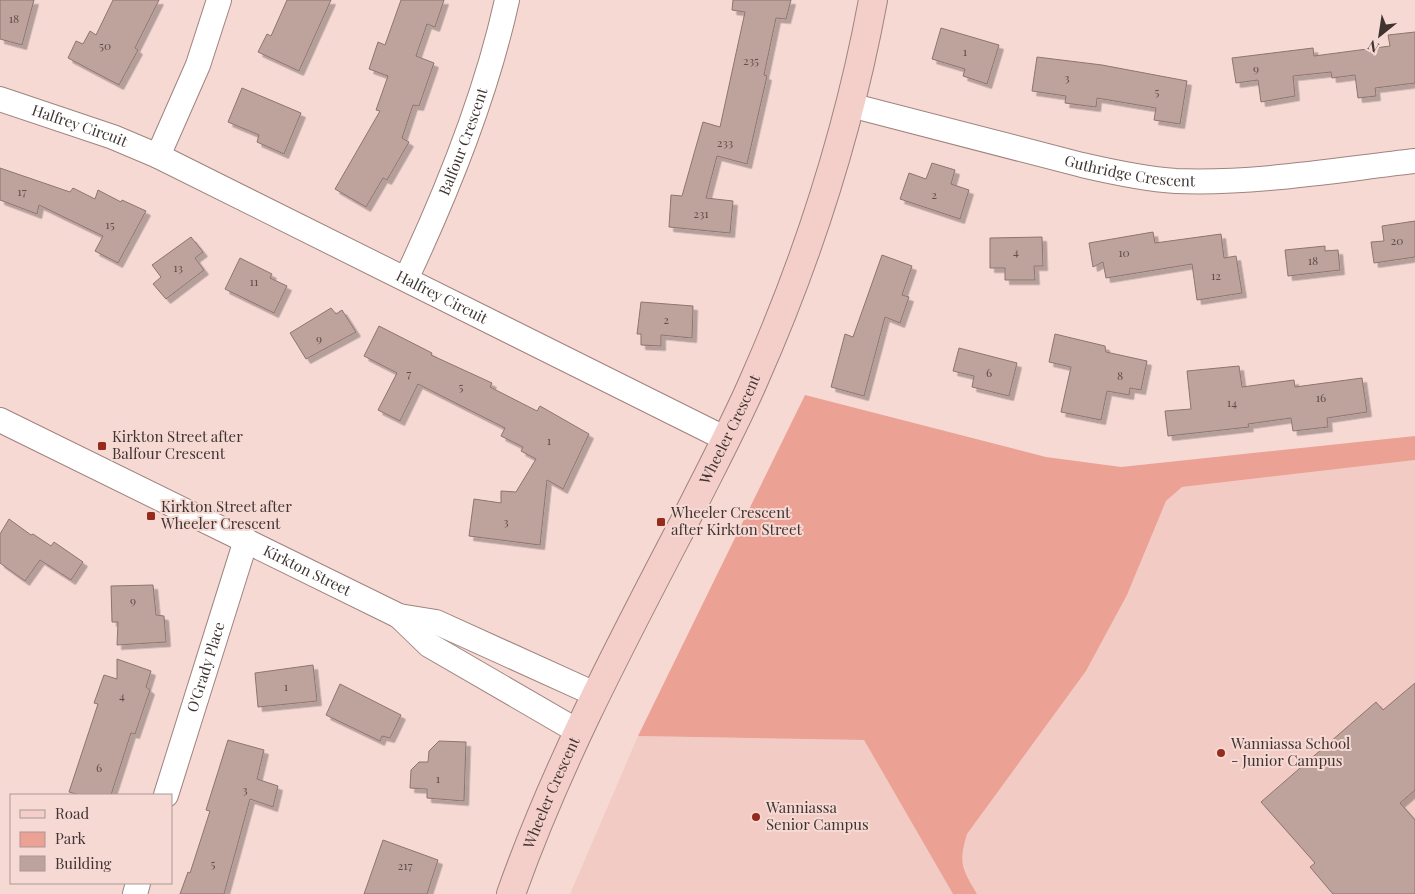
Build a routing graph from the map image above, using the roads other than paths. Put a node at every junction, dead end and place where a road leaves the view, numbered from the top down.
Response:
1 (220, 0) edge
2 (507, 0) edge
3 (874, 0) edge
4 (0, 99) edge
5 (850, 105) junction
6 (158, 156) junction
7 (1415, 161) edge
8 (406, 279) junction
9 (4, 428) edge
10 (726, 439) junction
11 (246, 540) junction
12 (399, 616) junction
13 (597, 695) junction
14 (578, 732) junction
15 (166, 794) edge
16 (511, 894) edge

1 - 6 street
2 - 8 street, Balfour Crescent
3 - 5 street, Wheeler Crescent
4 - 6 street, Halfrey Circuit
5 - 7 street, Guthridge Crescent
5 - 10 street, Wheeler Crescent
6 - 8 street, Halfrey Circuit
8 - 10 street, Halfrey Circuit
9 - 11 street, Kirkton Street
10 - 13 street, Wheeler Crescent
11 - 12 street, Kirkton Street
11 - 15 street, O'Grady Place
12 - 13 street, Kirkton Street
12 - 14 street, Kirkton Street
13 - 14 street, Wheeler Crescent
14 - 16 street, Wheeler Crescent

